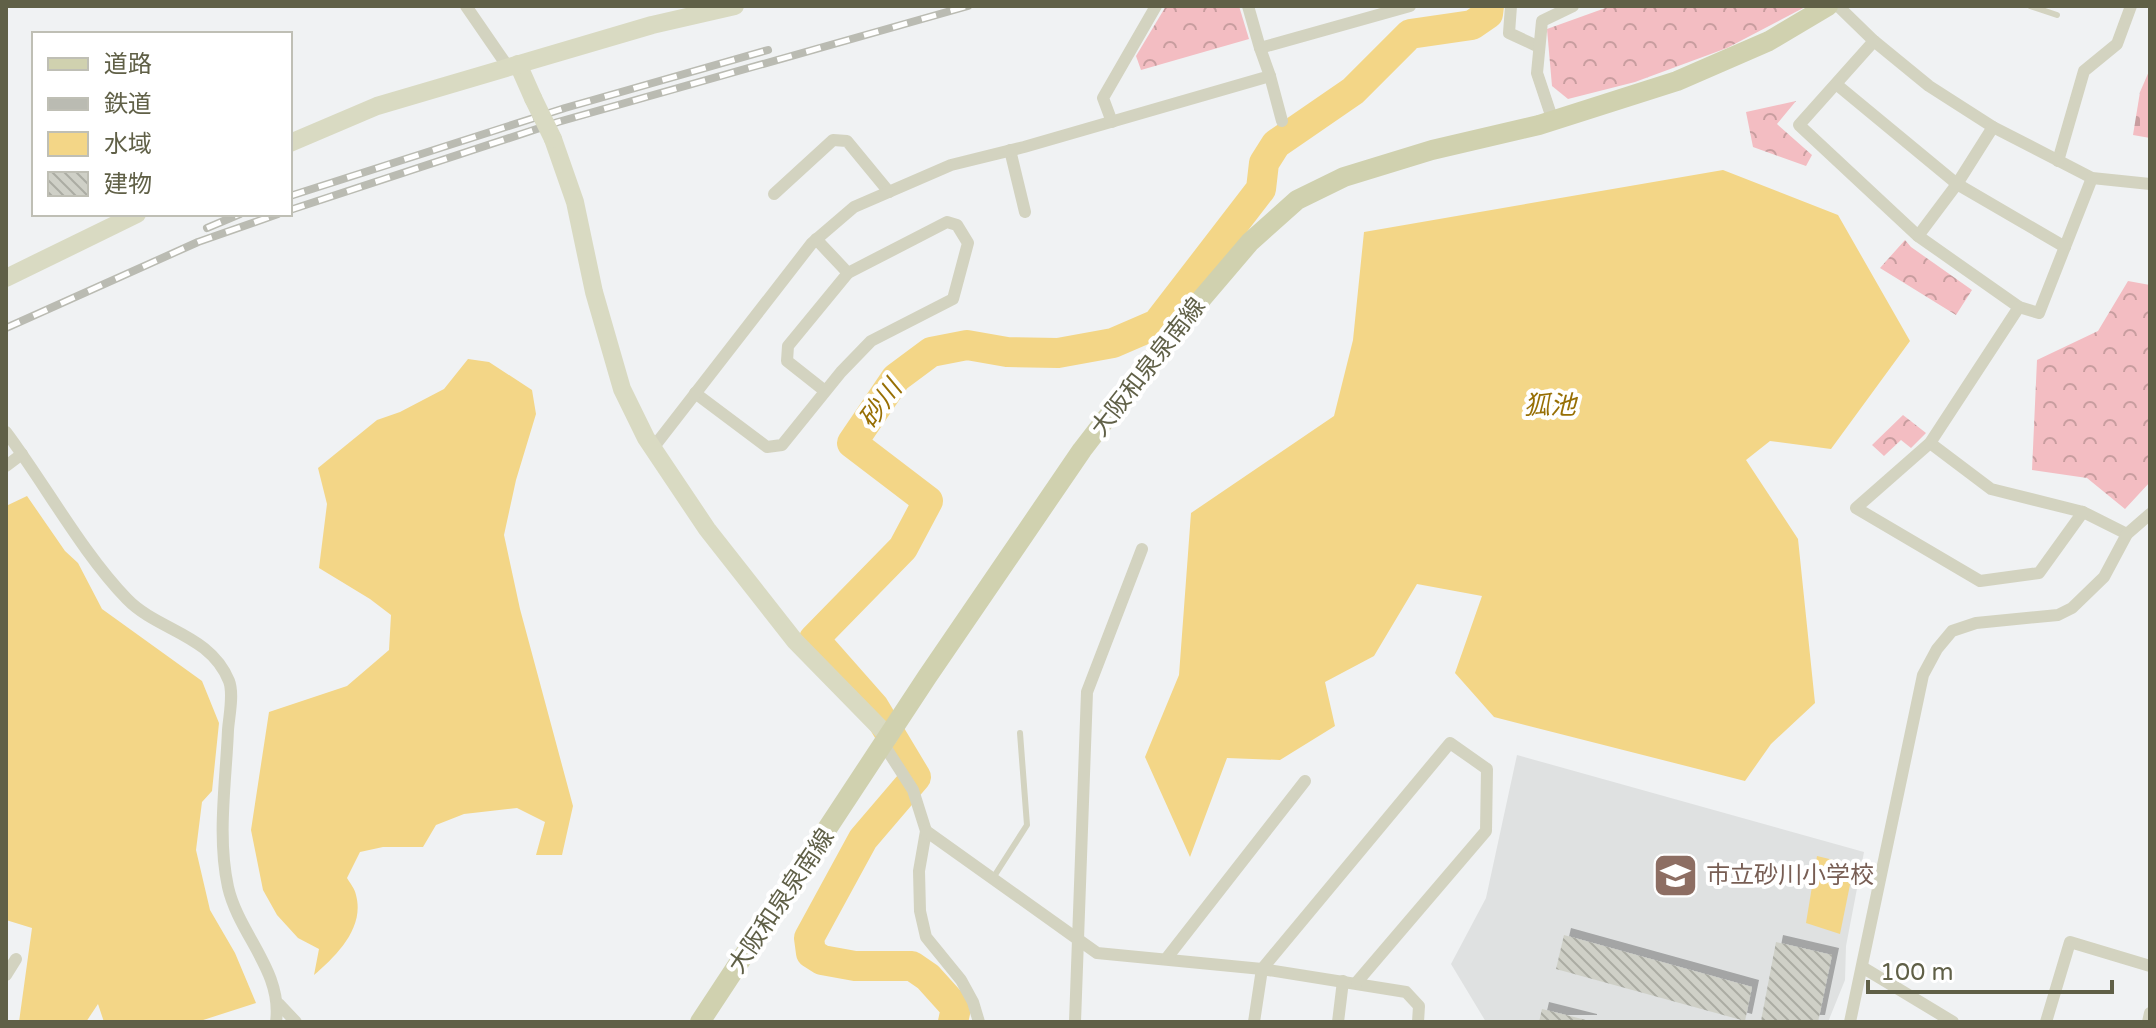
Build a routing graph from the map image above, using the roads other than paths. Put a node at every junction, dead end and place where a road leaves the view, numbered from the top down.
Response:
1 (466, 6) edge
2 (735, 6) edge
3 (1156, 6) edge
4 (1248, 6) edge
5 (1410, 6) edge
6 (1511, 6) edge
7 (1573, 6) edge
8 (1828, 6) edge
9 (1838, 6) edge
10 (2030, 6) edge
11 (2131, 6) edge
12 (2057, 15) dead end
13 (1874, 41) junction
14 (1539, 47) junction
15 (1260, 48) junction
16 (513, 66) junction
17 (1270, 76) junction
18 (1836, 84) junction
19 (1282, 121) dead end
20 (1553, 121) junction
21 (1112, 122) junction
22 (1993, 127) junction
23 (292, 142) edge
24 (1010, 150) junction
25 (2058, 161) junction
26 (2092, 178) junction
27 (1957, 184) junction
28 (2150, 184) edge
29 (889, 192) junction
30 (774, 194) dead end
31 (1025, 212) dead end
32 (133, 216) edge
33 (1918, 236) junction
34 (816, 239) junction
35 (2065, 247) junction
36 (848, 273) junction
37 (6, 278) edge
38 (2019, 307) junction
39 (825, 391) junction
40 (695, 393) junction
41 (6, 432) edge
42 (1930, 443) junction
43 (653, 448) junction
44 (22, 454) junction
45 (6, 466) edge
46 (2083, 512) junction
47 (2150, 514) edge
48 (2127, 534) junction
49 (1142, 549) dead end
50 (1020, 733) dead end
51 (887, 741) junction
52 (1305, 781) dead end
53 (926, 831) junction
54 (993, 878) junction
55 (1076, 940) junction
56 (16, 959) dead end
57 (1166, 959) junction
58 (2150, 966) edge
59 (1862, 967) junction
60 (1262, 969) junction
61 (6, 975) edge
62 (1350, 981) junction
63 (279, 1004) junction
64 (2150, 1013) edge
65 (276, 1022) edge
66 (296, 1022) edge
67 (700, 1022) edge
68 (979, 1022) edge
69 (1075, 1022) edge
70 (1254, 1022) edge
71 (1338, 1022) edge
72 (1418, 1022) edge
73 (1850, 1022) edge
74 (1953, 1022) edge
75 (2046, 1022) edge
76 (2148, 1022) edge

1 - 16 street
2 - 16 street
3 - 21 street
4 - 15 street
5 - 15 street
6 - 14 street
7 - 14 street
8 - 20 main road, 大阪和泉泉南線
9 - 13 street
10 - 12 lane
11 - 25 street
13 - 18 street
13 - 22 street
14 - 20 street
15 - 17 street
16 - 23 street
16 - 43 street, bridge
17 - 19 street
17 - 21 street
18 - 27 street
18 - 33 street
20 - 51 main road, 大阪和泉泉南線
21 - 24 street
22 - 25 street
22 - 27 street
24 - 29 street
24 - 31 street
25 - 26 street
26 - 28 street
26 - 35 street
27 - 33 street
27 - 35 street
29 - 30 street
29 - 34 street
32 - 37 street
33 - 38 street
34 - 36 street
34 - 40 street
35 - 38 street
36 - 39 street
36 - 39 street
38 - 42 street
39 - 40 street
40 - 43 street
41 - 44 street
42 - 46 street
42 - 46 street
43 - 51 street
44 - 45 street
44 - 63 street
46 - 48 street
47 - 48 street
48 - 59 street
49 - 55 street
50 - 54 lane
51 - 53 street
51 - 67 main road, 大阪和泉泉南線
52 - 57 street
53 - 54 street
53 - 68 street
54 - 55 street
55 - 57 street
55 - 69 street
56 - 61 street
57 - 60 street
58 - 75 street
59 - 73 street
59 - 74 street
60 - 62 street
60 - 62 street
60 - 70 street
62 - 71 street
62 - 72 street
63 - 65 street
63 - 66 street
64 - 76 street

